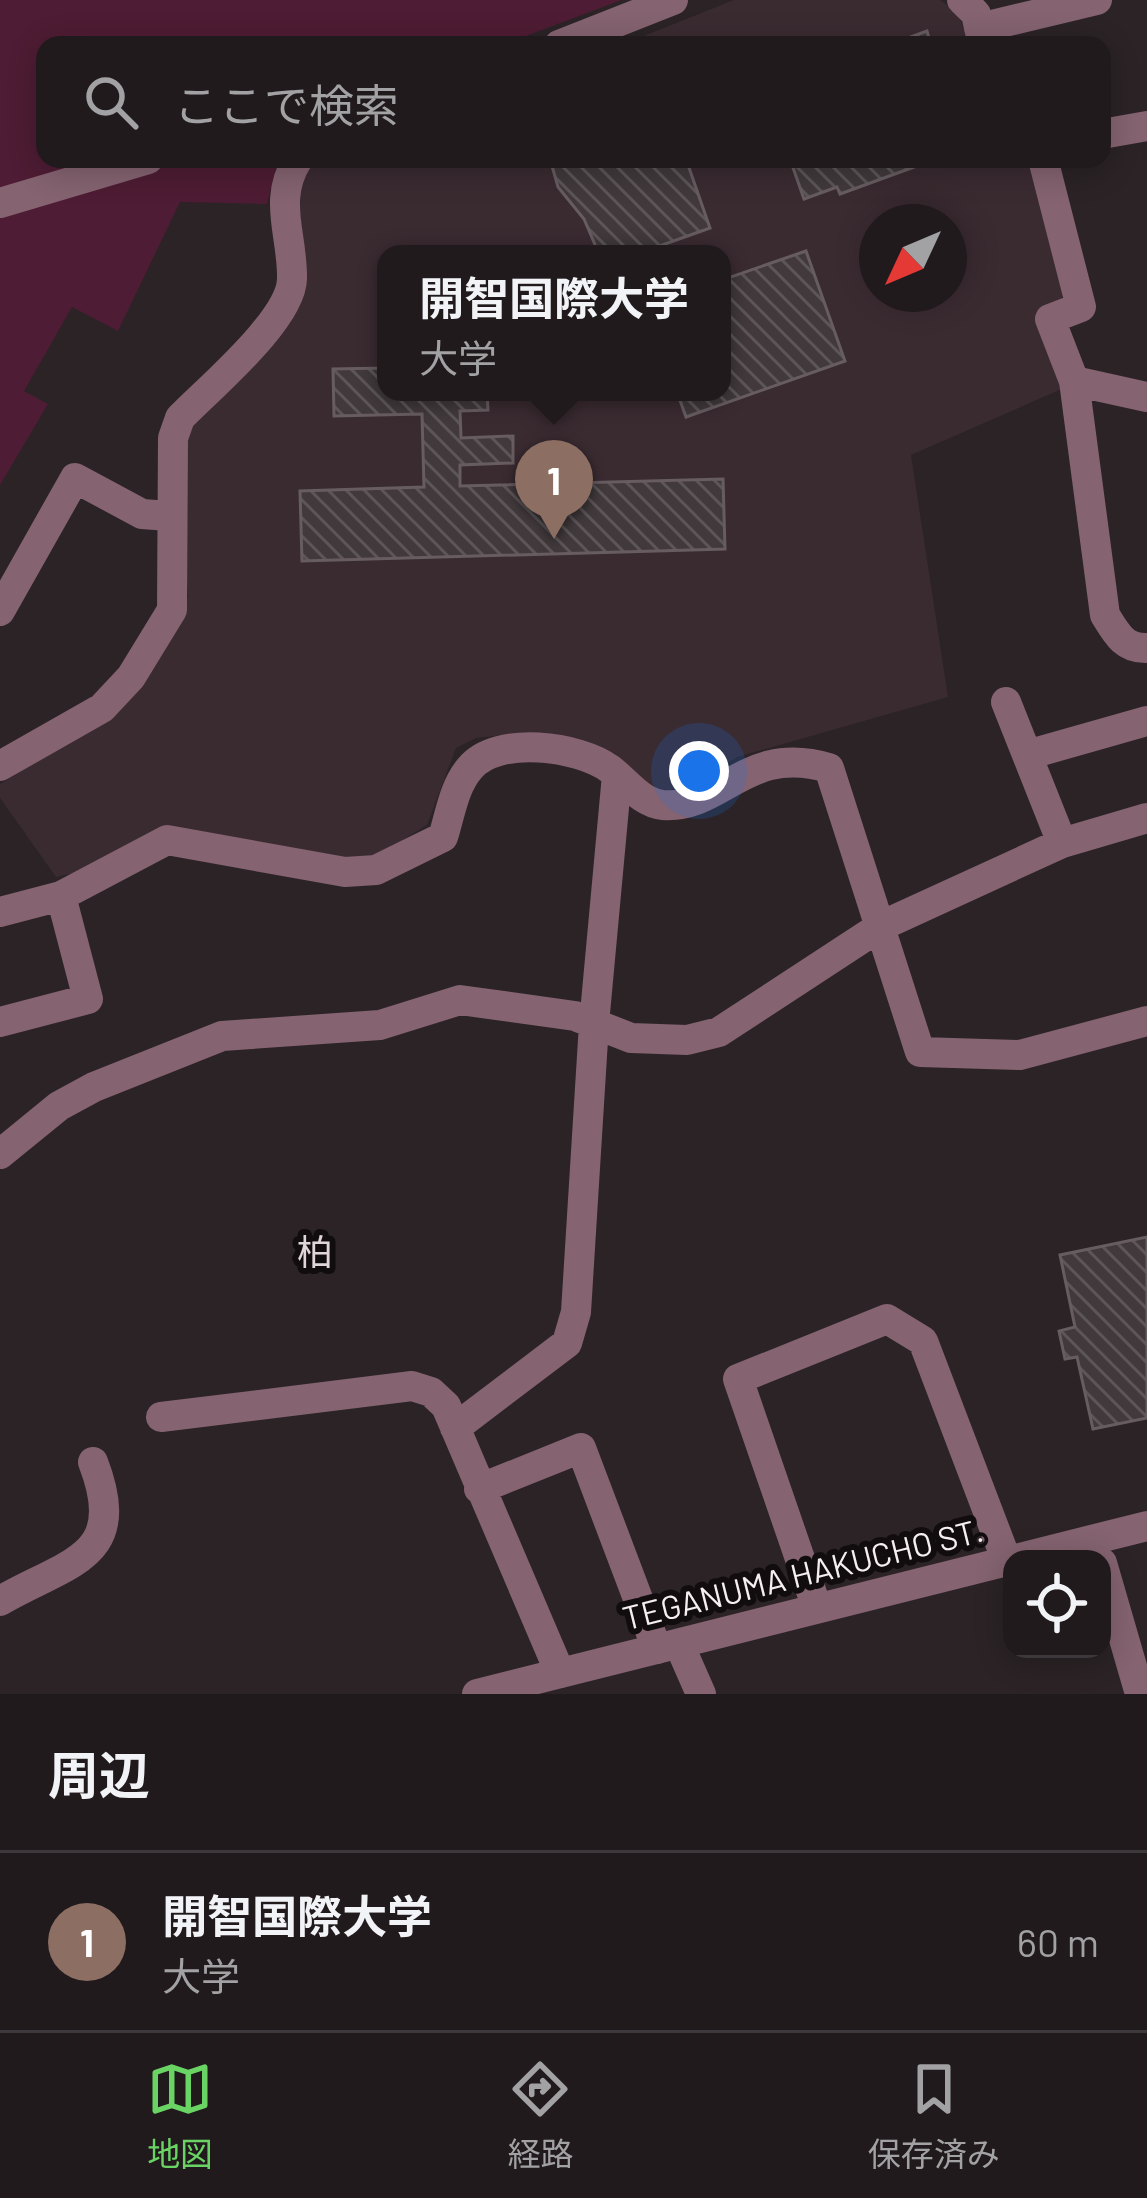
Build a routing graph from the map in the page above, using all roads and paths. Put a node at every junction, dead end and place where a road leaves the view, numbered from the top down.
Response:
1 (673, 0) edge
2 (962, 0) edge
3 (1096, 0) edge
4 (582, 36) edge
5 (981, 36) edge
6 (984, 36) edge
7 (1147, 126) edge
8 (1111, 132) edge
9 (118, 168) edge
10 (292, 168) edge
11 (1045, 168) edge
12 (0, 203) edge
13 (1074, 381) junction
14 (1147, 397) edge
15 (169, 516) junction
16 (0, 610) edge
17 (1147, 648) edge
18 (1006, 702) dead end
19 (1147, 721) edge
20 (1027, 755) junction
21 (0, 766) edge
22 (617, 776) junction
23 (1147, 818) edge
24 (1062, 843) junction
25 (61, 896) junction
26 (0, 912) edge
27 (881, 926) junction
28 (0, 1022) edge
29 (1147, 1022) edge
30 (594, 1024) junction
31 (0, 1154) edge
32 (161, 1417) dead end
33 (454, 1428) junction
34 (93, 1462) dead end
35 (479, 1489) junction
36 (1147, 1526) edge
37 (1104, 1550) edge
38 (1003, 1551) edge
39 (1003, 1560) edge
40 (1111, 1594) edge
41 (0, 1601) edge
42 (817, 1608) junction
43 (668, 1646) junction
44 (560, 1673) junction
45 (477, 1694) edge
46 (701, 1694) edge
47 (1140, 1694) edge

1 - 4 street
2 - 5 street
3 - 6 street
7 - 8 street
9 - 12 street
10 - 15 street
11 - 13 street
13 - 14 street
13 - 17 street
15 - 16 street
15 - 21 street
18 - 20 street
19 - 20 street
20 - 24 street
22 - 25 street
22 - 27 street
22 - 30 street
23 - 24 street
24 - 27 street
25 - 26 street
25 - 28 street
27 - 29 street
27 - 30 street
30 - 31 street
30 - 33 street
32 - 33 street
33 - 35 street
34 - 41 street
35 - 43 street
35 - 44 street
36 - 37 street, TEGANUMA HAKUCHO ST.
38 - 42 street
39 - 42 street, TEGANUMA HAKUCHO ST.
40 - 47 street
42 - 43 street, TEGANUMA HAKUCHO ST.
43 - 44 street, TEGANUMA HAKUCHO ST.
43 - 46 street
44 - 45 street, TEGANUMA HAKUCHO ST.

